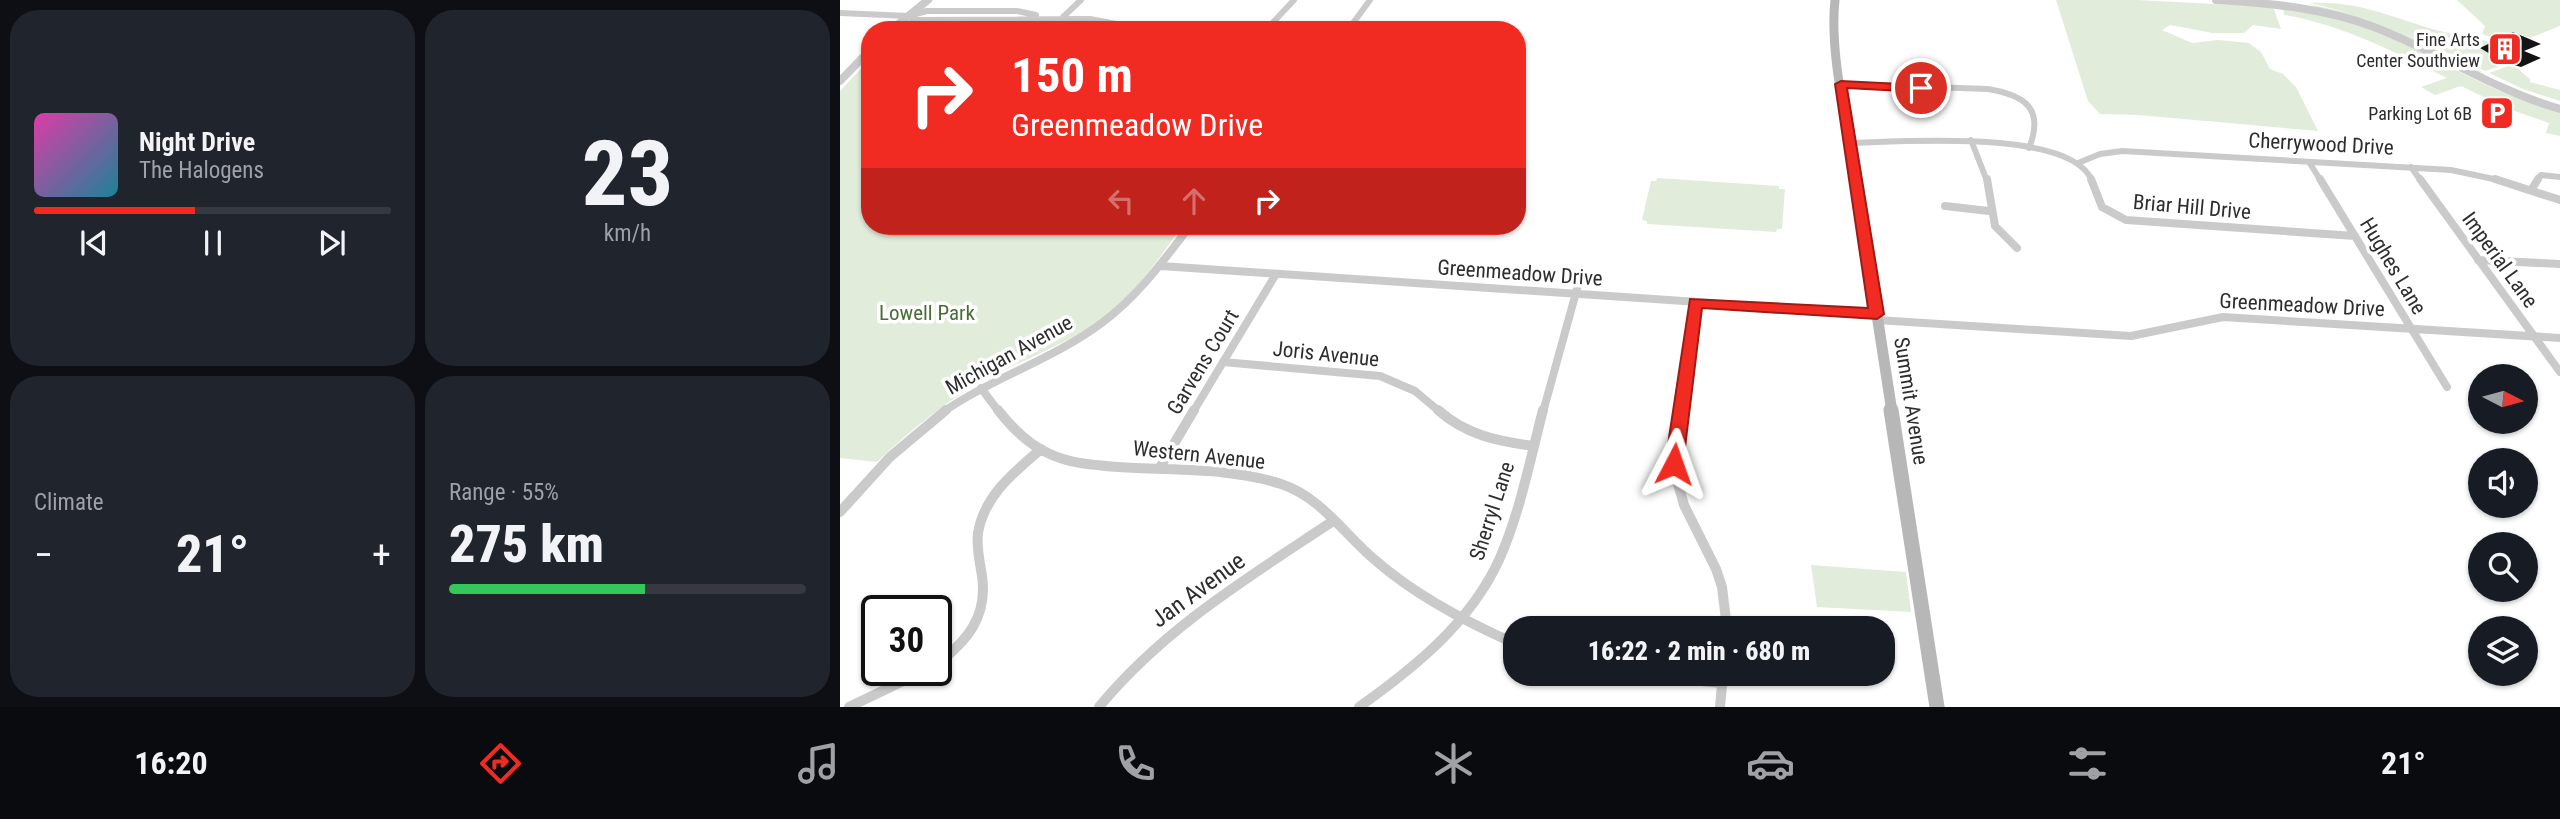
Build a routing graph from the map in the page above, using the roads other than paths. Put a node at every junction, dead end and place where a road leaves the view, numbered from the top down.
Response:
1 (928, 0) edge
2 (1081, 0) edge
3 (1294, 0) edge
4 (1370, 0) edge
5 (1826, 0) edge
6 (1835, 0) edge
7 (2216, 0) edge
8 (840, 13) edge
9 (908, 16) junction
10 (1063, 17) junction
11 (1833, 19) junction
12 (902, 21) edge
13 (1117, 21) edge
14 (1274, 21) edge
15 (1355, 21) edge
16 (861, 59) edge
17 (840, 81) edge
18 (1841, 84) junction
19 (2020, 88) dead end
20 (2011, 93) junction
21 (2560, 109) edge
22 (1971, 140) junction
23 (1850, 143) junction
24 (2029, 148) junction
25 (2309, 162) junction
26 (2078, 163) junction
27 (2411, 167) junction
28 (2560, 177) edge
29 (2532, 190) junction
30 (2560, 200) edge
31 (1945, 206) dead end
32 (1989, 211) junction
33 (1183, 235) edge
34 (2355, 236) junction
35 (2017, 248) dead end
36 (2478, 260) junction
37 (2560, 264) edge
38 (1161, 266) junction
39 (1276, 274) junction
40 (1580, 278) dead end
41 (1576, 294) junction
42 (1696, 302) junction
43 (1877, 317) junction
44 (2411, 329) junction
45 (2534, 337) junction
46 (2560, 338) edge
47 (1223, 362) junction
48 (2560, 372) edge
49 (2447, 387) dead end
50 (981, 388) junction
51 (1533, 446) junction
52 (1041, 449) junction
53 (1158, 469) junction
54 (840, 512) edge
55 (1333, 521) junction
56 (1725, 616) edge
57 (1462, 617) junction
58 (1503, 638) edge
59 (952, 651) edge
60 (893, 686) edge
61 (1722, 686) edge
62 (849, 707) edge
63 (1099, 707) edge
64 (1359, 707) edge
65 (1720, 707) edge
66 (1937, 707) edge

1 - 9 street
2 - 10 street
3 - 14 street
4 - 15 street
5 - 11 main road, Summit Avenue
6 - 11 main road, Summit Avenue
7 - 21 street
8 - 9 street
9 - 10 street
9 - 12 street
10 - 13 street
11 - 18 main road, Summit Avenue
16 - 17 street
18 - 20 street
18 - 23 main road, Summit Avenue
19 - 20 street
20 - 24 street
22 - 23 street
22 - 24 street
22 - 32 street
23 - 43 main road, Summit Avenue
24 - 26 street
25 - 26 street, Cherrywood Drive
25 - 27 street, Cherrywood Drive
25 - 34 street, Hughes Lane
26 - 34 street, Briar Hill Drive
27 - 29 street, Cherrywood Drive
27 - 36 street, Imperial Lane
28 - 29 street
29 - 30 street, Cherrywood Drive
31 - 32 street
32 - 35 street
33 - 38 street, Michigan Avenue
34 - 44 street, Hughes Lane
36 - 37 street
36 - 45 street, Imperial Lane
38 - 39 street, Greenmeadow Drive
38 - 50 street, Michigan Avenue
39 - 41 street, Greenmeadow Drive
39 - 47 street, Garvens Court
40 - 41 street, Sherryl Lane
41 - 42 street, Greenmeadow Drive
41 - 51 street, Sherryl Lane
42 - 43 street, Greenmeadow Drive
42 - 56 street
43 - 44 street, Greenmeadow Drive
43 - 66 main road, Summit Avenue
44 - 45 street, Greenmeadow Drive
44 - 49 street, Hughes Lane
45 - 46 street, Greenmeadow Drive
45 - 48 street, Imperial Lane
47 - 51 street, Joris Avenue
47 - 53 street, Garvens Court
50 - 52 street, Western Avenue
50 - 54 street, Michigan Avenue
51 - 57 street, Sherryl Lane
52 - 53 street, Western Avenue
52 - 59 street
53 - 55 street, Western Avenue
55 - 57 street, Western Avenue
55 - 63 street, Jan Avenue
57 - 58 street, Western Avenue
57 - 64 street, Sherryl Lane
60 - 62 street
61 - 65 street

